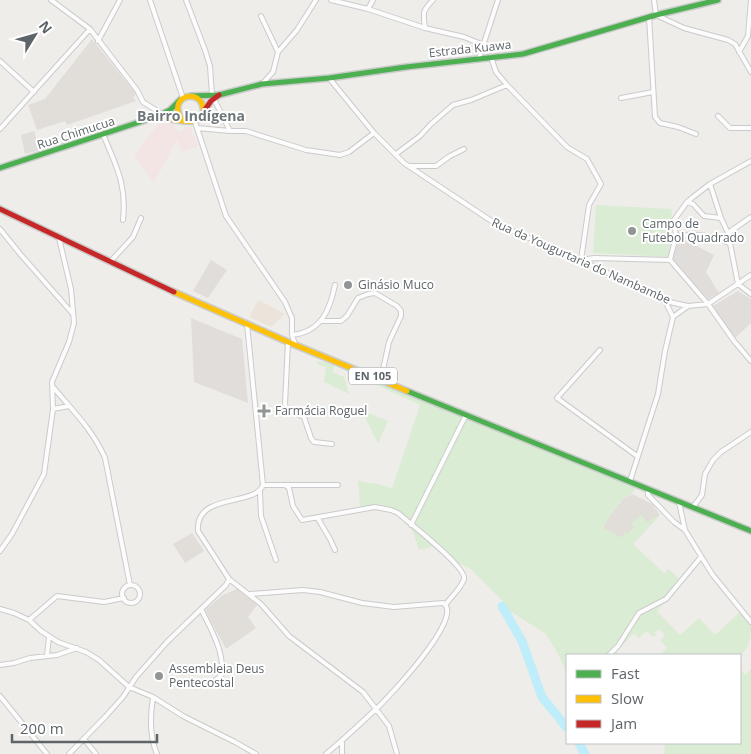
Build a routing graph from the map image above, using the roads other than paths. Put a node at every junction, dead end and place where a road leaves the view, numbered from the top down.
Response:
1 (51, 0) edge
2 (120, 0) edge
3 (150, 0) edge
4 (186, 0) edge
5 (316, 0) edge
6 (331, 0) edge
7 (373, 0) edge
8 (433, 0) edge
9 (498, 0) edge
10 (654, 0) edge
11 (718, 0) edge
12 (751, 0) edge
13 (700, 2) edge
14 (368, 9) junction
15 (656, 15) junction
16 (261, 16) dead end
17 (649, 17) junction
18 (425, 28) junction
19 (90, 29) junction
20 (98, 41) junction
21 (484, 45) junction
22 (278, 52) junction
23 (739, 52) junction
24 (491, 57) junction
25 (479, 58) junction
26 (0, 62) edge
27 (751, 72) edge
28 (329, 78) junction
29 (262, 84) junction
30 (507, 85) junction
31 (34, 92) junction
32 (653, 92) junction
33 (192, 96) junction
34 (215, 96) junction
35 (621, 98) dead end
36 (181, 99) junction
37 (203, 112) junction
38 (160, 115) junction
39 (718, 116) dead end
40 (182, 120) junction
41 (195, 122) junction
42 (197, 128) junction
43 (751, 128) edge
44 (0, 129) edge
45 (230, 130) junction
46 (374, 133) junction
47 (103, 134) junction
48 (696, 134) dead end
49 (464, 149) dead end
50 (396, 154) junction
51 (751, 161) edge
52 (409, 166) junction
53 (0, 168) edge
54 (710, 184) junction
55 (687, 202) junction
56 (0, 209) edge
57 (751, 217) edge
58 (141, 218) dead end
59 (721, 218) junction
60 (123, 220) dead end
61 (0, 229) edge
62 (728, 233) junction
63 (676, 236) junction
64 (59, 238) junction
65 (729, 243) junction
66 (581, 260) junction
67 (670, 260) junction
68 (110, 262) junction
69 (751, 275) edge
70 (738, 284) junction
71 (335, 285) dead end
72 (751, 294) edge
73 (665, 301) junction
74 (708, 304) junction
75 (688, 306) junction
76 (74, 316) junction
77 (673, 317) junction
78 (322, 321) junction
79 (247, 324) junction
80 (292, 334) junction
81 (288, 342) junction
82 (295, 344) junction
83 (600, 350) dead end
84 (751, 361) edge
85 (381, 380) junction
86 (53, 387) junction
87 (69, 406) junction
88 (52, 409) junction
89 (466, 415) junction
90 (751, 432) edge
91 (332, 444) dead end
92 (637, 456) junction
93 (630, 481) junction
94 (263, 485) junction
95 (285, 485) junction
96 (338, 485) dead end
97 (648, 489) junction
98 (260, 491) junction
99 (679, 502) junction
100 (693, 507) junction
101 (317, 517) junction
102 (411, 525) junction
103 (685, 530) junction
104 (751, 531) edge
105 (335, 550) dead end
106 (0, 551) edge
107 (701, 556) junction
108 (276, 560) dead end
109 (229, 579) junction
110 (130, 585) junction
111 (250, 594) junction
112 (124, 598) junction
113 (446, 604) junction
114 (201, 609) junction
115 (1, 610) edge
116 (29, 620) junction
117 (751, 622) edge
118 (49, 638) junction
119 (77, 648) junction
120 (610, 654) edge
121 (47, 655) junction
122 (0, 665) edge
123 (211, 685) dead end
124 (129, 687) junction
125 (0, 696) edge
126 (153, 697) junction
127 (376, 709) junction
128 (84, 739) junction
129 (342, 740) junction
130 (47, 754) edge
131 (69, 754) edge
132 (96, 754) edge
133 (157, 754) edge
134 (256, 754) edge
135 (326, 754) edge
136 (342, 754) edge
137 (397, 754) edge

1 - 19 street
2 - 20 street
3 - 36 street
4 - 34 street
5 - 22 street
6 - 14 street
7 - 14 street
8 - 18 street
9 - 21 street
10 - 15 street
11 - 13 street, Estrada Kuawa
12 - 23 street
13 - 15 street, Estrada Kuawa
14 - 18 street
15 - 17 street, Estrada Kuawa
15 - 23 street
16 - 22 street
17 - 24 street, Estrada Kuawa
17 - 32 street
18 - 21 street
19 - 20 street
19 - 31 street
20 - 38 street
21 - 25 street
22 - 29 street
23 - 27 street
24 - 25 street, Estrada Kuawa
24 - 30 street
25 - 28 street, Estrada Kuawa
26 - 31 street
28 - 29 street, Estrada Kuawa
28 - 46 street, Rua da Yougurtaria do Nambambe
29 - 34 street, Estrada Kuawa
30 - 50 street
30 - 66 street
31 - 44 street
32 - 35 street
32 - 48 street
33 - 34 street, Rua Chimucua
33 - 36 street, Rua Chimucua
33 - 37 street
34 - 37 street
34 - 45 street
36 - 38 street, Rua Chimucua
36 - 40 street
37 - 41 street
38 - 40 street, Rua Chimucua
38 - 47 street, Rua Chimucua
39 - 43 street
40 - 41 street, Rua Chimucua
41 - 42 street
42 - 45 street
42 - 80 street
45 - 46 street
46 - 50 street, Rua da Yougurtaria do Nambambe
47 - 53 street, Rua Chimucua
47 - 60 street
49 - 52 street
50 - 52 street, Rua da Yougurtaria do Nambambe
51 - 54 street
52 - 66 street, Rua da Yougurtaria do Nambambe
54 - 55 street
54 - 59 street
55 - 59 street
55 - 63 street
56 - 64 street, EN 105
57 - 62 street
58 - 68 street
59 - 62 street
61 - 76 street
62 - 65 street
63 - 65 street
63 - 67 street
64 - 68 street, EN 105
64 - 76 street
65 - 70 street
66 - 67 street
66 - 73 street, Rua da Yougurtaria do Nambambe
67 - 74 street
68 - 79 street, EN 105
69 - 70 street
70 - 72 street
70 - 74 street
71 - 78 street
73 - 75 street, Rua da Yougurtaria do Nambambe
73 - 77 street
74 - 75 street, Rua da Yougurtaria do Nambambe
74 - 84 street
75 - 77 street
76 - 86 street
77 - 92 street
78 - 80 street
78 - 85 street
79 - 81 street, EN 105
79 - 94 street
80 - 82 street
81 - 82 street, EN 105
81 - 91 street
82 - 85 street, EN 105
83 - 92 street
85 - 89 street, EN 105
86 - 87 street
86 - 88 street
87 - 88 street
87 - 110 street
88 - 106 street
89 - 93 street, EN 105
89 - 102 street
90 - 100 street
92 - 93 street
93 - 97 street, EN 105
94 - 95 street
94 - 98 street
95 - 96 street
95 - 101 street
97 - 99 street, EN 105
97 - 103 street
98 - 108 street
98 - 109 street
99 - 100 street, EN 105
99 - 103 street
100 - 104 street, EN 105
101 - 102 street
101 - 105 street
102 - 113 street
103 - 107 street
107 - 117 street
107 - 120 street
109 - 111 street
109 - 114 street
110 - 112 street
110 - 112 street
111 - 113 street
111 - 127 street
112 - 116 street
113 - 127 street
114 - 123 street
114 - 124 street
115 - 116 street
116 - 118 street
118 - 119 street
118 - 121 street
119 - 121 street
119 - 124 street
121 - 122 street
124 - 126 street
124 - 128 street
125 - 130 street
126 - 133 street
126 - 134 street
127 - 129 street
127 - 137 street
128 - 131 street
128 - 132 street
129 - 135 street
129 - 136 street

